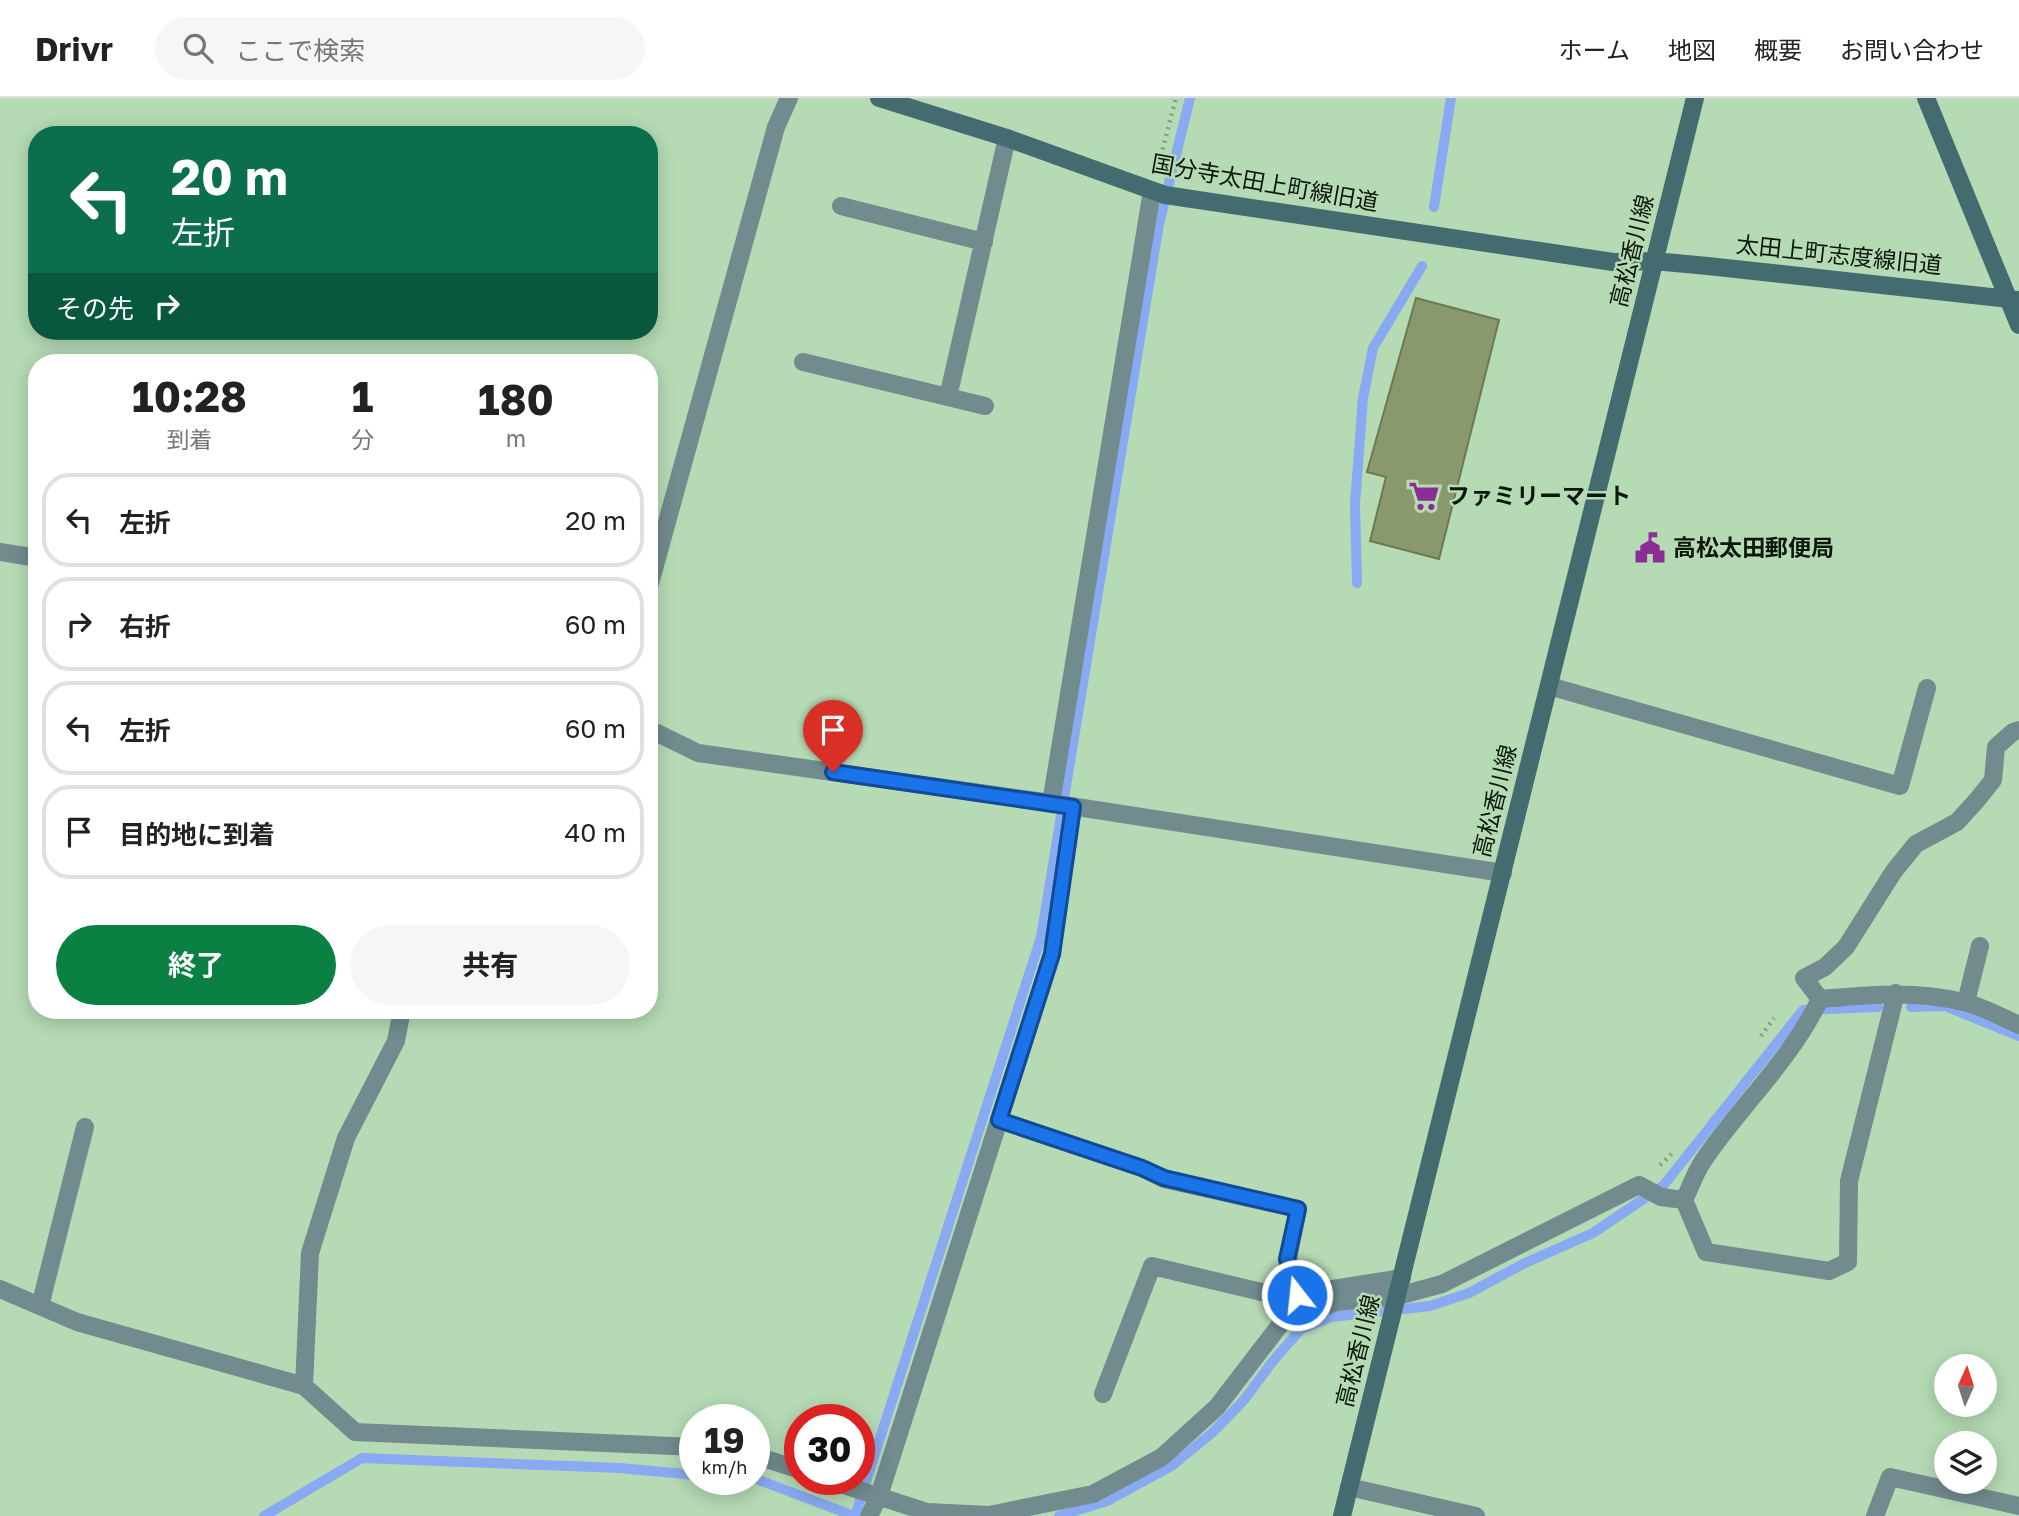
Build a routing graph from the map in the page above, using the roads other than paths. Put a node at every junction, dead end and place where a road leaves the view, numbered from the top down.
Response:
1 (789, 98) edge
2 (879, 98) edge
3 (1695, 98) edge
4 (1926, 98) edge
5 (1007, 138) junction
6 (1163, 194) junction
7 (841, 206) dead end
8 (985, 242) junction
9 (1654, 261) junction
10 (2014, 299) edge
11 (2019, 325) edge
12 (803, 362) dead end
13 (948, 397) junction
14 (985, 406) dead end
15 (0, 552) edge
16 (658, 554) edge
17 (28, 557) edge
18 (1549, 686) junction
19 (1927, 688) dead end
20 (2019, 730) edge
21 (658, 733) edge
22 (1062, 805) junction
23 (1503, 873) junction
24 (1980, 946) dead end
25 (1896, 993) junction
26 (1966, 1002) junction
27 (1817, 1006) junction
28 (400, 1019) edge
29 (2019, 1025) edge
30 (999, 1120) junction
31 (85, 1128) dead end
32 (1684, 1200) junction
33 (0, 1289) edge
34 (1398, 1292) junction
35 (1297, 1295) junction
36 (40, 1306) junction
37 (304, 1386) junction
38 (1103, 1394) dead end
39 (679, 1446) edge
40 (1349, 1487) junction
41 (868, 1500) edge
42 (2019, 1506) edge
43 (1342, 1516) edge
44 (1476, 1516) edge
45 (1875, 1516) edge

1 - 16 street
2 - 5 main road, 国分寺太田上町線旧道
3 - 9 main road, 高松香川線
4 - 10 main road
5 - 6 main road, 国分寺太田上町線旧道
5 - 8 street
6 - 9 main road, 国分寺太田上町線旧道
6 - 22 street
7 - 8 street
8 - 13 street
9 - 10 main road, 太田上町志度線旧道
9 - 18 main road, 高松香川線
10 - 11 main road
12 - 13 street
13 - 14 street
15 - 17 street
18 - 19 street
18 - 23 main road, 高松香川線
20 - 27 street
21 - 22 street
22 - 23 street
22 - 30 street
23 - 34 main road, 高松香川線
24 - 26 street
25 - 26 street
25 - 27 street
25 - 32 street
26 - 29 street
27 - 32 street
28 - 37 street
30 - 35 street
30 - 41 street
31 - 36 street
32 - 34 street
33 - 36 street
34 - 35 street
34 - 40 main road, 高松香川線
34 - 41 street
35 - 38 street
36 - 37 street
37 - 39 street
40 - 43 main road, 高松香川線
40 - 44 street
42 - 45 street

